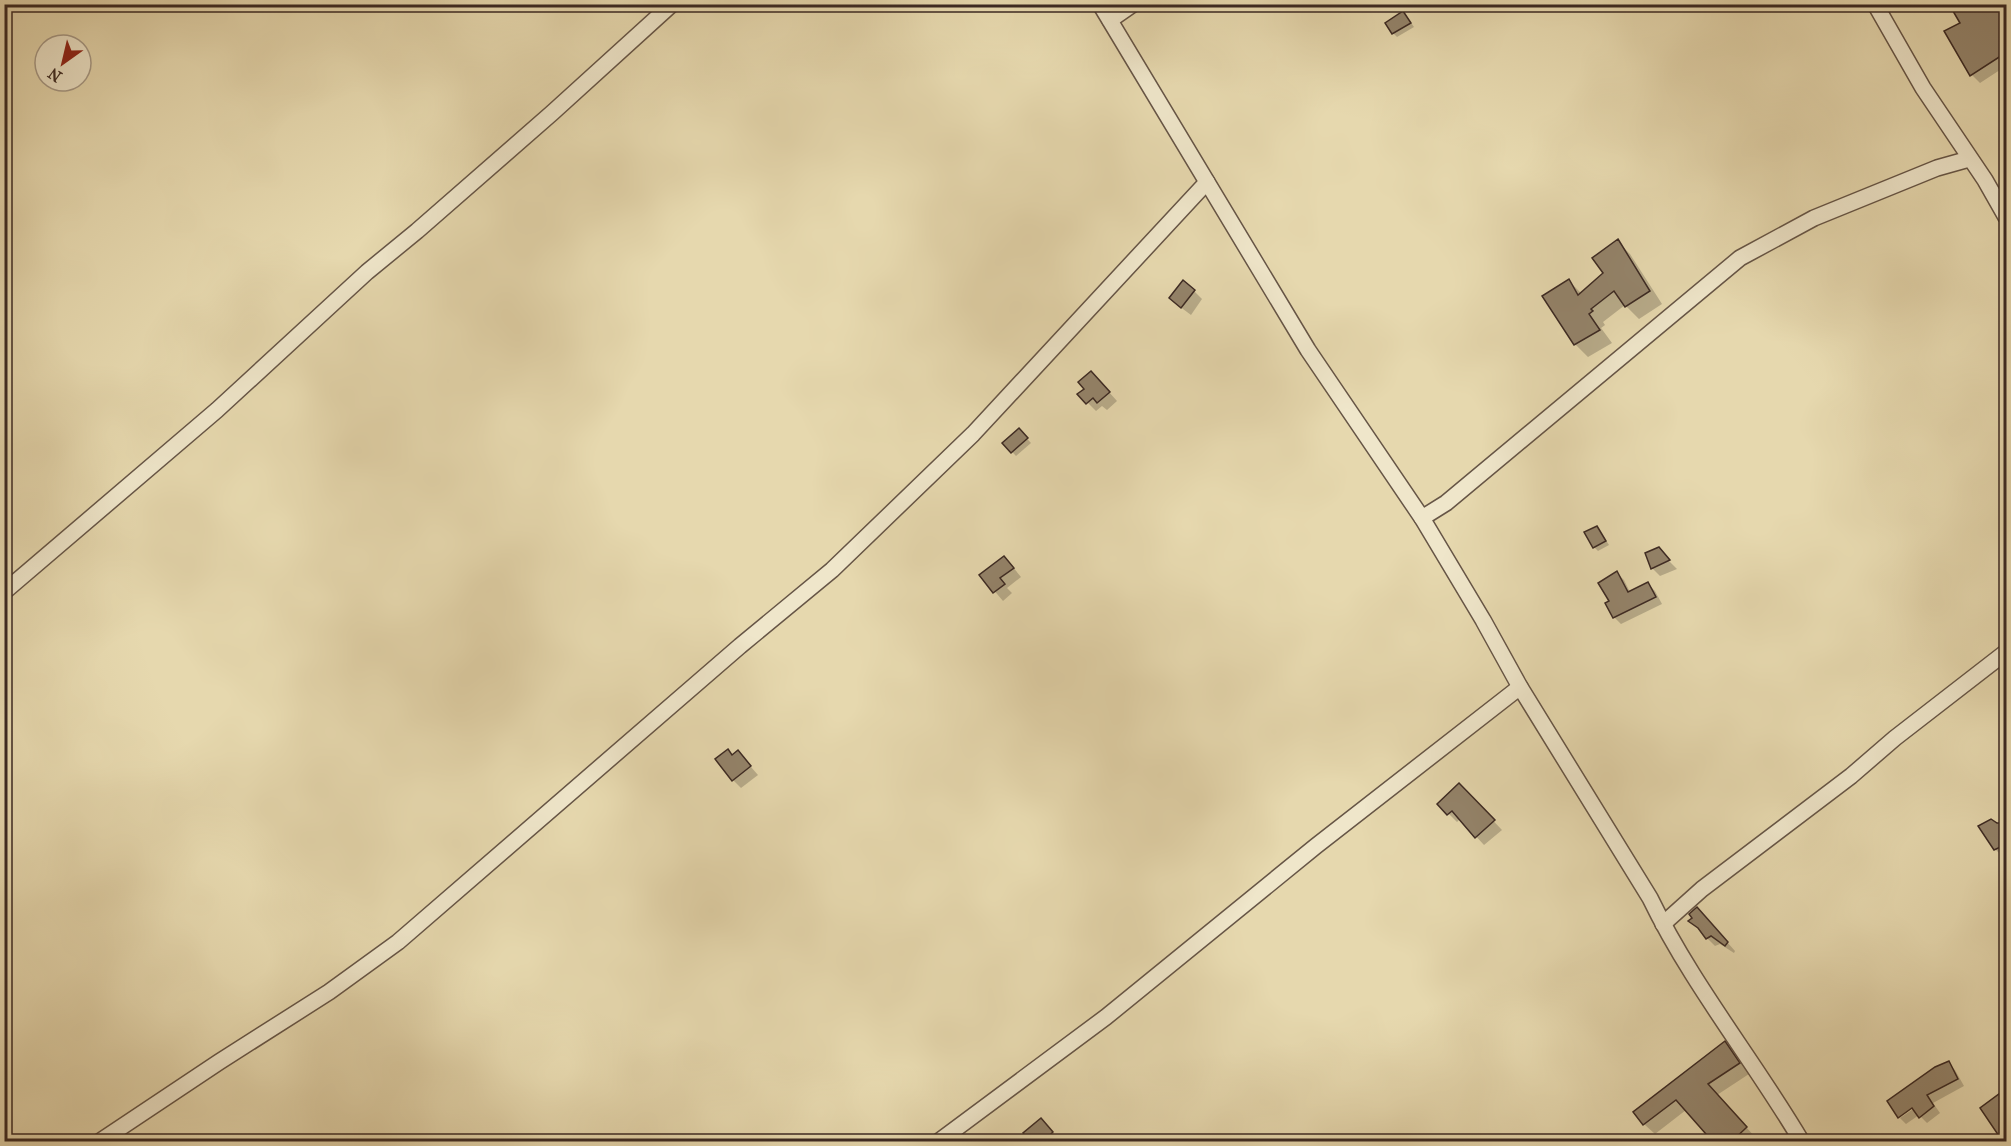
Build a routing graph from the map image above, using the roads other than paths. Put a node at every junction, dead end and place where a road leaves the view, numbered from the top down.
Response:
1 (672, 4) edge
2 (1100, 4) edge
3 (1133, 4) edge
4 (1875, 4) edge
5 (1110, 20) junction
6 (1969, 159) junction
7 (1207, 182) junction
8 (2007, 217) edge
9 (1422, 518) junction
10 (4, 592) edge
11 (2007, 652) edge
12 (1520, 687) junction
13 (1663, 924) junction
14 (99, 1142) edge
15 (938, 1142) edge
16 (1802, 1142) edge

1 - 10 street
2 - 5 street
3 - 5 street
4 - 6 street
5 - 7 street
6 - 8 street
6 - 9 street
7 - 9 street
7 - 14 street
9 - 12 street
11 - 13 street
12 - 13 street
12 - 15 street
13 - 16 street

